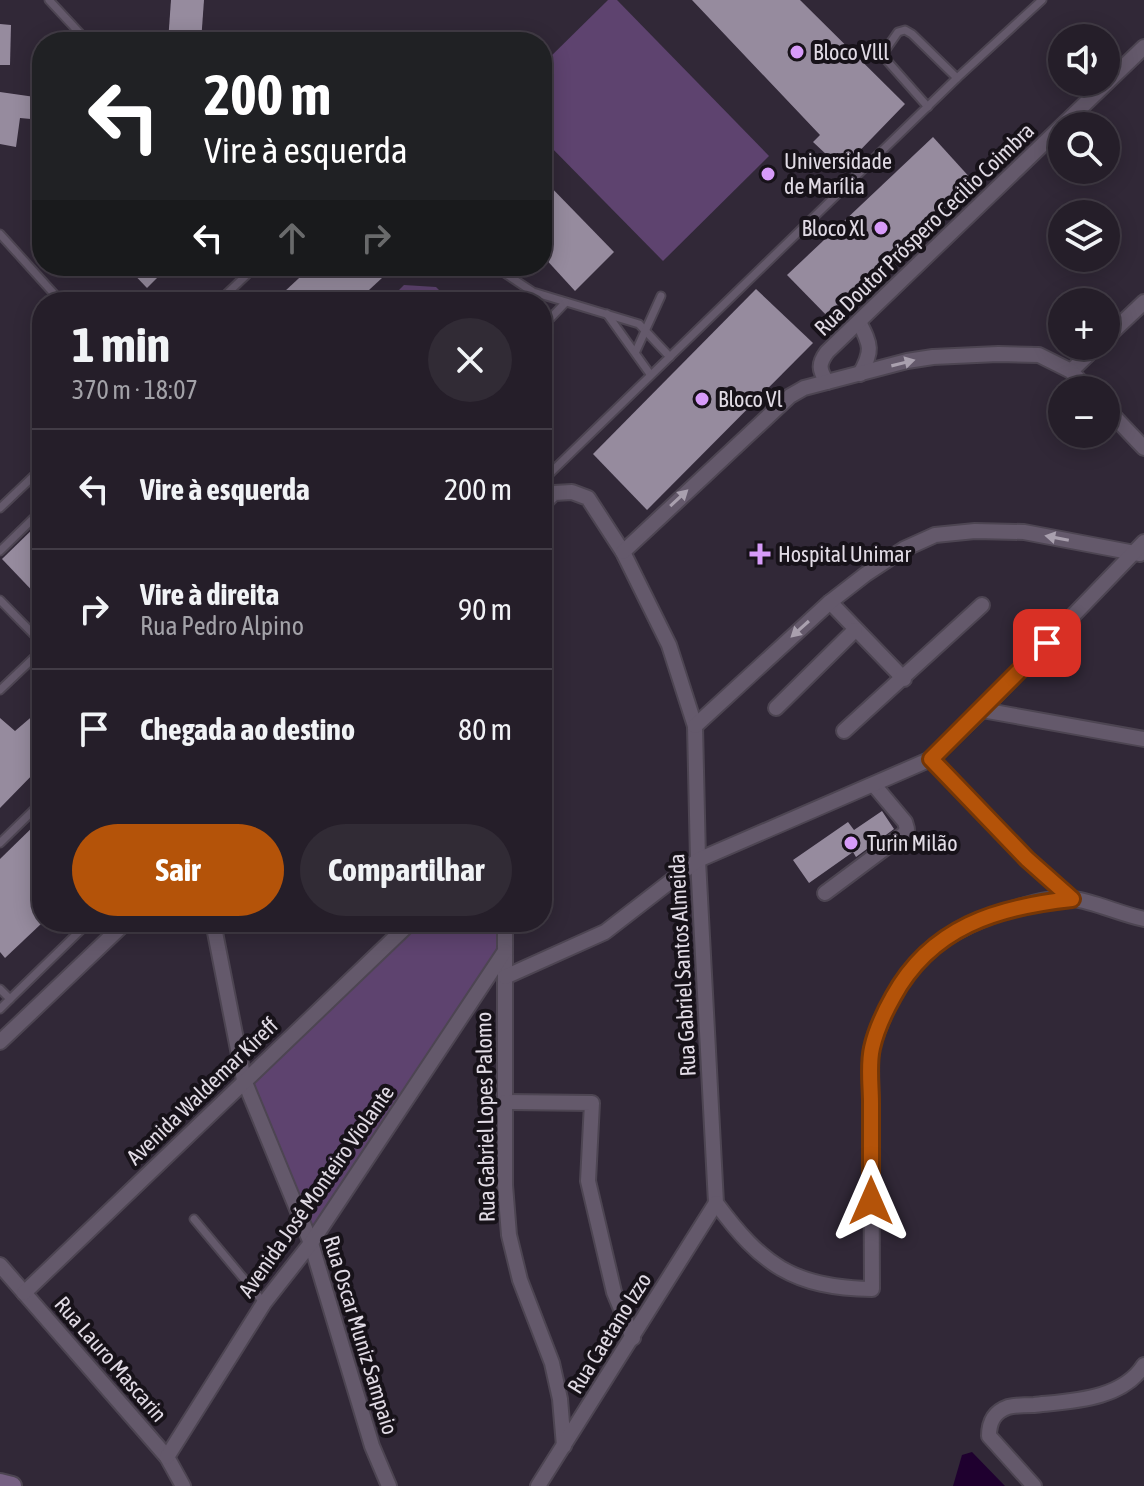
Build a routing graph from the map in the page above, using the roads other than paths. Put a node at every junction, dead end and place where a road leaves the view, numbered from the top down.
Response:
1 (49, 0) edge
2 (1042, 0) edge
3 (79, 32) edge
4 (1144, 47) edge
5 (957, 78) junction
6 (928, 107) junction
7 (0, 234) edge
8 (32, 269) edge
9 (38, 276) edge
10 (245, 276) edge
11 (509, 276) edge
12 (52, 292) edge
13 (229, 292) edge
14 (533, 292) edge
15 (661, 296) dead end
16 (552, 299) edge
17 (1144, 302) edge
18 (565, 303) junction
19 (606, 312) junction
20 (552, 317) edge
21 (859, 322) junction
22 (1120, 325) edge
23 (647, 330) junction
24 (636, 351) junction
25 (670, 357) junction
26 (1082, 360) edge
27 (1071, 371) junction
28 (650, 374) junction
29 (860, 374) junction
30 (1075, 376) edge
31 (827, 382) junction
32 (1120, 423) edge
33 (1144, 448) edge
34 (552, 471) edge
35 (32, 478) edge
36 (552, 495) edge
37 (0, 508) edge
38 (32, 520) edge
39 (1140, 550) edge
40 (0, 551) edge
41 (623, 552) junction
42 (0, 600) edge
43 (830, 602) junction
44 (982, 605) dead end
45 (855, 630) junction
46 (32, 633) edge
47 (32, 660) edge
48 (904, 679) junction
49 (0, 690) edge
50 (776, 708) dead end
51 (982, 710) junction
52 (695, 726) junction
53 (844, 731) dead end
54 (1144, 739) edge
55 (931, 759) junction
56 (874, 785) junction
57 (32, 812) edge
58 (0, 843) edge
59 (698, 860) junction
60 (825, 893) dead end
61 (1072, 899) junction
62 (1144, 919) edge
63 (79, 932) edge
64 (116, 932) edge
65 (215, 932) edge
66 (400, 932) edge
67 (505, 932) edge
68 (505, 951) junction
69 (505, 977) junction
70 (0, 989) edge
71 (10, 999) junction
72 (0, 1009) edge
73 (0, 1042) edge
74 (244, 1080) junction
75 (505, 1102) junction
76 (716, 1203) junction
77 (194, 1219) dead end
78 (311, 1243) junction
79 (0, 1265) edge
80 (24, 1293) junction
81 (264, 1303) junction
82 (633, 1338) junction
83 (1144, 1365) edge
84 (564, 1446) junction
85 (167, 1457) junction
86 (0, 1483) edge
87 (12, 1486) edge
88 (183, 1486) edge
89 (389, 1486) edge
90 (538, 1486) edge
91 (1034, 1486) edge

1 - 3 lane
2 - 5 lane
4 - 21 street, Rua Doutor Próspero Cecilio Coimbra
5 - 6 lane
5 - 6 lane
6 - 25 lane
7 - 8 lane
9 - 12 lane
10 - 13 lane
11 - 14 lane
15 - 23 lane
16 - 18 lane
17 - 22 street
18 - 19 lane
18 - 20 lane
19 - 23 lane
19 - 24 lane
21 - 29 street
21 - 31 street, Rua Doutor Próspero Cecilio Coimbra
23 - 24 lane
23 - 25 lane
24 - 28 lane
25 - 28 lane
26 - 27 street
29 -> 27 street
27 - 30 street
28 - 34 lane
29 - 31 street
41 -> 31 street
32 - 33 street
35 - 37 lane
36 - 41 street, Rua Gabriel Santos Almeida
38 - 40 lane
39 -> 43 street
39 - 51 street
41 - 52 street, Rua Gabriel Santos Almeida
42 - 46 lane
43 - 45 street
43 -> 52 street
44 - 48 street
45 - 48 street
45 - 50 street
47 - 49 lane
48 - 53 street
51 - 54 street
51 - 55 street
52 - 59 street, Rua Gabriel Santos Almeida
55 - 56 street
55 - 61 street
56 - 59 street
56 - 60 street
57 - 58 lane
59 - 69 street
59 - 76 street, Rua Gabriel Santos Almeida
61 - 62 street
61 - 76 street
63 - 71 lane
64 - 73 street
65 - 74 street, Rua Oscar Muniz Sampaio
66 - 74 street, Avenida Waldemar Kireff
67 - 68 street, Rua Gabriel Lopes Palomo
68 - 69 street, Rua Gabriel Lopes Palomo
68 - 78 street, Avenida José Monteiro Violante
69 - 75 street, Rua Gabriel Lopes Palomo
70 - 71 lane
71 - 72 lane
74 - 78 street, Rua Oscar Muniz Sampaio
74 - 80 street, Avenida Waldemar Kireff
75 - 82 street
75 - 84 street, Rua Gabriel Lopes Palomo
76 - 82 street, Rua Caetano Izzo
77 - 81 lane
78 - 81 street, Avenida José Monteiro Violante
78 - 89 street, Rua Oscar Muniz Sampaio
79 - 80 street, Rua Lauro Mascarin
80 - 85 street, Rua Lauro Mascarin
81 - 85 street, Avenida José Monteiro Violante
82 - 84 street, Rua Caetano Izzo
83 - 91 street
84 - 90 street, Rua Caetano Izzo
85 - 88 street, Rua Lauro Mascarin
86 - 87 main road

